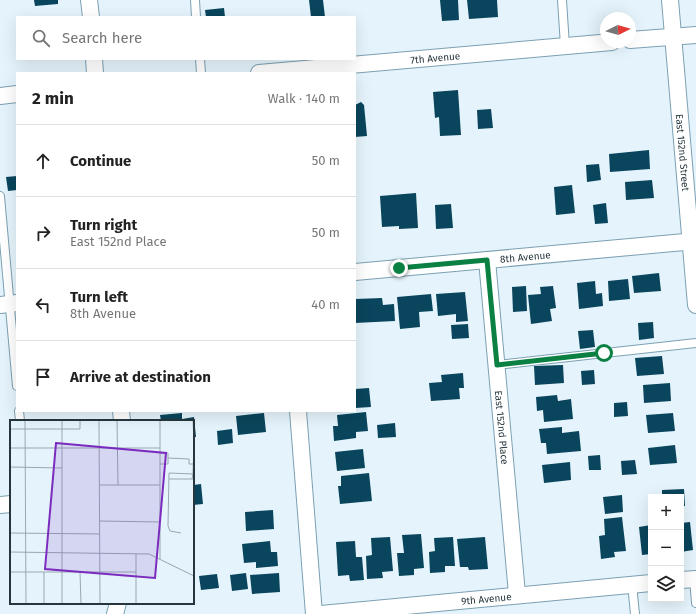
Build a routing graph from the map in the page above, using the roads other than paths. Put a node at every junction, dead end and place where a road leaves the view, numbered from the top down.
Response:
1 (89, 0) edge
2 (195, 0) edge
3 (562, 0) edge
4 (670, 0) edge
5 (90, 16) edge
6 (196, 16) edge
7 (696, 35) edge
8 (673, 37) junction
9 (636, 40) edge
10 (600, 43) edge
11 (565, 46) junction
12 (94, 60) edge
13 (200, 60) edge
14 (95, 72) edge
15 (201, 72) edge
16 (270, 72) edge
17 (16, 94) edge
18 (0, 96) edge
19 (0, 197) edge
20 (693, 241) edge
21 (487, 260) junction
22 (356, 272) edge
23 (9, 304) edge
24 (696, 305) edge
25 (696, 343) edge
26 (497, 365) junction
27 (16, 376) edge
28 (298, 412) edge
29 (10, 504) edge
30 (0, 505) edge
31 (690, 580) edge
32 (648, 583) edge
33 (632, 584) junction
34 (517, 594) junction
35 (696, 603) edge
36 (118, 604) edge
37 (115, 614) edge
38 (314, 614) edge
39 (321, 614) edge
40 (635, 614) edge

1 - 5 street
2 - 6 lane
3 - 11 lane
4 - 8 street, East 152nd Street
7 - 8 street
8 - 9 street
8 - 20 street, East 152nd Street
10 - 11 street, 7th Avenue
11 - 16 street, 7th Avenue
12 - 14 street
13 - 15 lane
17 - 18 street
19 - 23 lane
20 - 21 street, 8th Avenue
20 - 24 street, East 152nd Street
21 - 22 street, 8th Avenue
21 - 26 street, East 152nd Place
23 - 27 lane
25 - 26 lane
26 - 34 street, East 152nd Place
28 - 38 street
29 - 30 street
31 - 35 lane
32 - 33 street, 9th Avenue
33 - 34 street, 9th Avenue
33 - 40 lane
34 - 39 street, 9th Avenue
36 - 37 street

